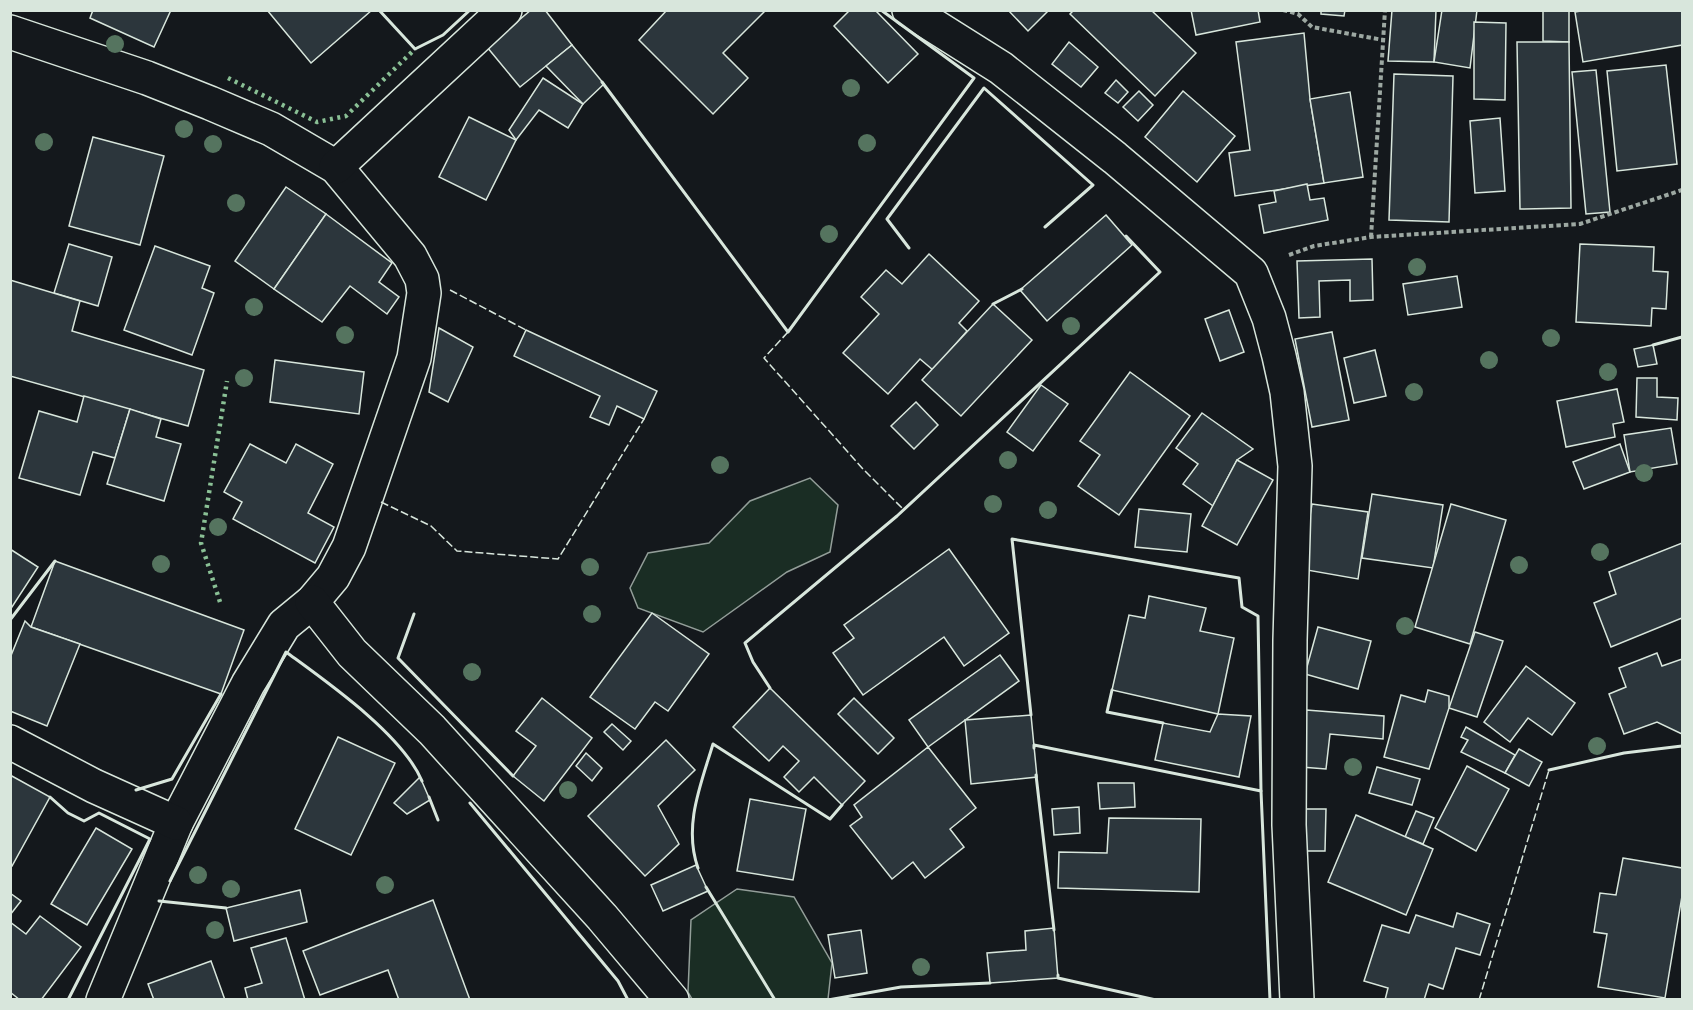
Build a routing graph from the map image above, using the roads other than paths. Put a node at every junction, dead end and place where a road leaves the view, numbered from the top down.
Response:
1 (505, 10) edge
2 (909, 10) edge
3 (10, 32) edge
4 (336, 168) junction
5 (312, 602) junction
6 (10, 742) edge
7 (176, 823) junction
8 (103, 999) edge
9 (672, 999) edge
10 (1297, 999) edge

1 - 4 street
2 - 10 street
3 - 4 street
4 - 5 street
5 - 7 street
5 - 9 street
6 - 7 street
7 - 8 street

